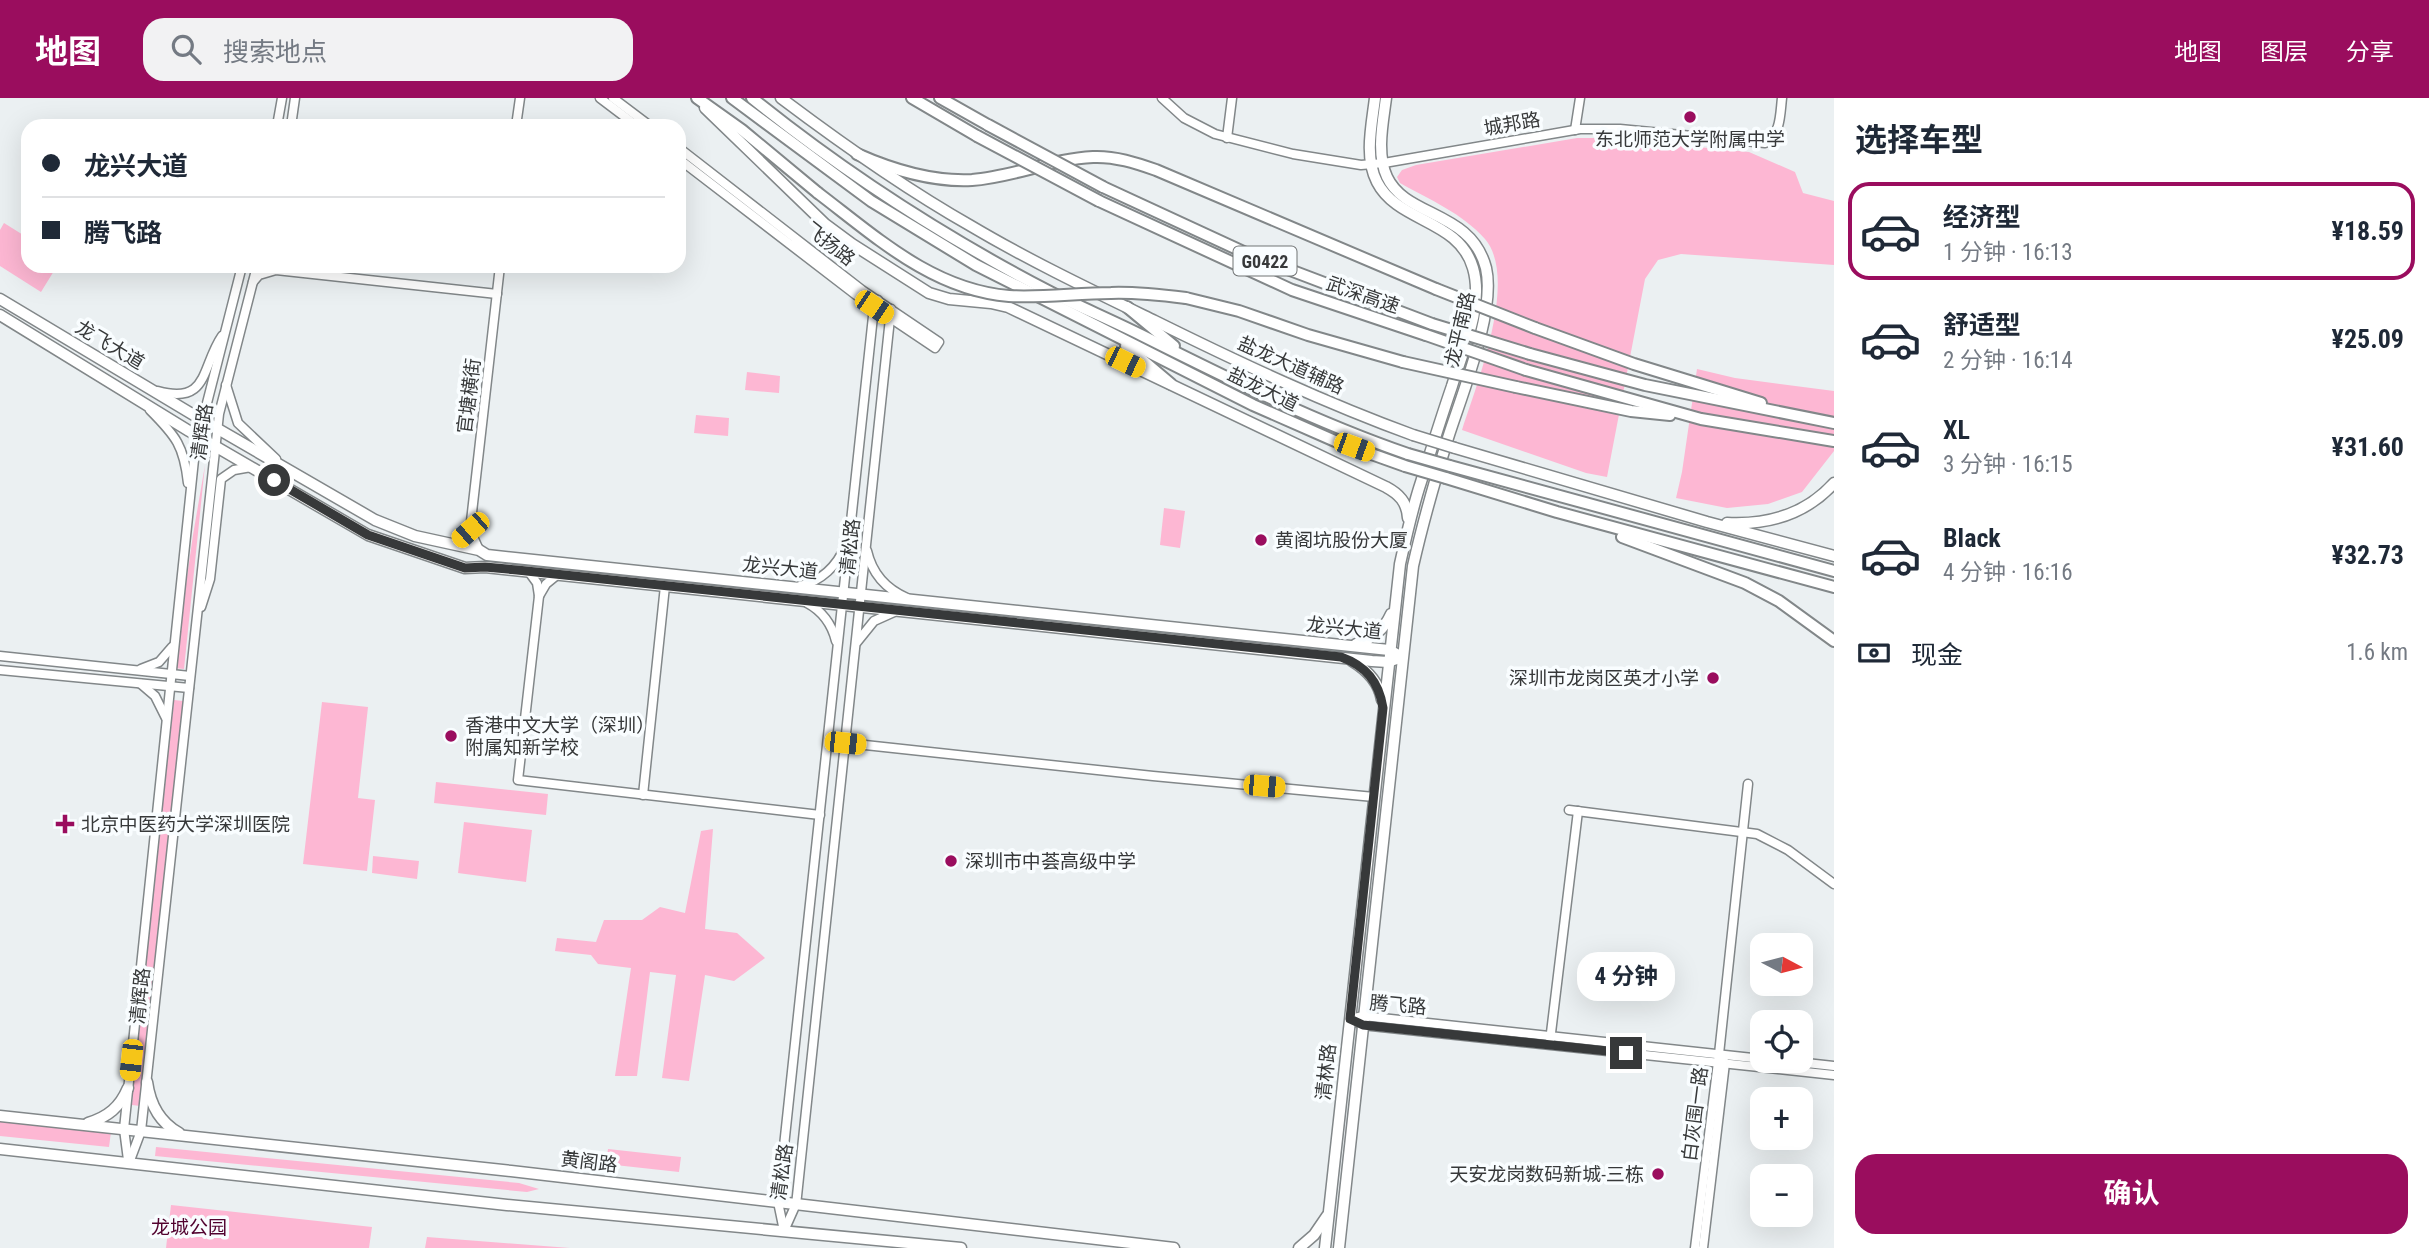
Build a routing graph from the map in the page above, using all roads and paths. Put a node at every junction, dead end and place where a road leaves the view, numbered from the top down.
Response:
1 (282, 98) edge
2 (295, 98) edge
3 (520, 98) edge
4 (600, 98) edge
5 (613, 98) edge
6 (696, 98) edge
7 (732, 98) edge
8 (752, 98) edge
9 (781, 98) edge
10 (912, 98) edge
11 (940, 98) edge
12 (1162, 98) edge
13 (1232, 98) edge
14 (1375, 98) edge
15 (1386, 98) edge
16 (1580, 98) edge
17 (1782, 98) edge
18 (278, 119) edge
19 (292, 119) edge
20 (517, 119) edge
21 (628, 119) edge
22 (641, 119) edge
23 (1575, 130) junction
24 (1376, 136) junction
25 (1227, 138) junction
26 (686, 154) edge
27 (857, 154) junction
28 (1384, 163) junction
29 (686, 164) edge
30 (1372, 164) junction
31 (240, 273) edge
32 (255, 273) edge
33 (263, 273) edge
34 (314, 273) edge
35 (499, 273) edge
36 (253, 283) junction
37 (497, 295) junction
38 (0, 299) edge
39 (876, 304) junction
40 (1127, 307) junction
41 (890, 313) junction
42 (0, 316) edge
43 (225, 331) junction
44 (1113, 335) junction
45 (1189, 359) junction
46 (226, 384) junction
47 (1171, 384) junction
48 (148, 388) junction
49 (140, 401) junction
50 (1700, 419) junction
51 (202, 421) junction
52 (1820, 421) junction
53 (1834, 423) edge
54 (217, 429) junction
55 (199, 436) junction
56 (1834, 441) edge
57 (215, 446) junction
58 (251, 467) junction
59 (292, 472) junction
60 (1448, 472) junction
61 (1834, 483) edge
62 (1557, 512) junction
63 (188, 518) junction
64 (1707, 522) junction
65 (1409, 524) junction
66 (470, 530) junction
67 (849, 536) junction
68 (866, 543) junction
69 (454, 544) junction
70 (480, 550) junction
71 (1834, 556) edge
72 (1834, 571) edge
73 (529, 572) junction
74 (557, 575) junction
75 (665, 586) junction
76 (795, 587) junction
77 (1834, 587) edge
78 (843, 592) junction
79 (861, 594) junction
80 (540, 596) junction
81 (800, 600) junction
82 (913, 600) junction
83 (1394, 604) junction
84 (842, 605) junction
85 (859, 607) junction
86 (900, 611) junction
87 (195, 623) junction
88 (175, 641) junction
89 (1834, 641) edge
90 (1329, 643) junction
91 (855, 645) junction
92 (1343, 645) junction
93 (837, 648) junction
94 (1389, 650) junction
95 (0, 656) edge
96 (1328, 656) junction
97 (1341, 657) junction
98 (1402, 657) junction
99 (1388, 662) junction
100 (0, 670) edge
101 (134, 670) junction
102 (172, 674) junction
103 (190, 676) junction
104 (133, 681) junction
105 (170, 686) junction
106 (189, 688) junction
107 (1383, 708) junction
108 (167, 720) junction
109 (828, 741) junction
110 (845, 743) junction
111 (1748, 783) dead end
112 (643, 795) junction
113 (1374, 797) junction
114 (820, 815) junction
115 (1743, 832) junction
116 (1834, 884) edge
117 (1350, 1019) junction
118 (1363, 1021) junction
119 (1550, 1040) junction
120 (1750, 1059) edge
121 (1720, 1060) junction
122 (1813, 1064) edge
123 (1834, 1066) edge
124 (1834, 1075) edge
125 (147, 1082) junction
126 (128, 1088) junction
127 (0, 1116) edge
128 (78, 1125) junction
129 (124, 1129) junction
130 (141, 1131) junction
131 (186, 1136) junction
132 (0, 1149) edge
133 (129, 1163) junction
134 (778, 1202) junction
135 (796, 1204) junction
136 (1329, 1209) junction
137 (1341, 1224) junction
138 (784, 1231) junction
139 (961, 1248) edge
140 (1174, 1248) edge
141 (1299, 1248) edge
142 (1325, 1248) edge
143 (1339, 1248) edge
144 (1345, 1248) edge
145 (1695, 1248) edge
146 (1703, 1248) edge

1 - 18 street
2 - 19 street
3 - 20 street
4 - 21 street
5 - 22 street
6 - 47 main road
6 - 50 highway, bridge
7 - 44 highway, 盐龙大道
8 - 45 highway, 盐龙大道
9 - 27 main road, 盐龙大道辅路
10 - 50 highway, 武深高速 / G0422, bridge
11 - 52 highway, 武深高速 / G0422, bridge
12 - 25 street
13 - 25 street
14 - 24 main road
15 - 24 main road
16 - 23 street
17 - 23 street, 城邦路
23 - 28 street, 城邦路
24 - 28 main road, 龙平南路
24 - 30 main road, 龙平南路
25 - 30 street, 城邦路
26 - 39 street, 飞扬路
27 - 40 main road, 盐龙大道辅路
27 - 52 highway, bridge
28 - 30 street, 城邦路
28 - 98 main road, 龙平南路
29 - 39 street, 飞扬路
30 - 65 main road, 龙平南路
31 - 43 street, 清辉路
32 - 36 street, 清辉路
33 - 36 street
34 - 37 street
35 - 37 street, 官塘横街
36 - 46 street, 清辉路
37 - 66 street, 官塘横街
38 - 48 main road, 龙飞大道
39 - 41 street, 飞扬路
39 - 67 street, 清松路
40 - 45 highway
40 - 64 main road, 盐龙大道辅路, bridge
41 - 41 street, 飞扬路
41 - 68 street, 清松路
42 - 49 main road, 龙飞大道
43 - 48 street
43 - 51 street, 清辉路
44 - 47 highway
44 - 60 highway, 盐龙大道, bridge
45 - 60 highway, 盐龙大道, bridge
46 - 54 street, 清辉路
46 - 59 street
47 - 65 main road
48 - 51 main road, 龙飞大道
49 - 55 main road, 龙飞大道
49 - 63 street
50 - 56 highway, 武深高速 / G0422
51 - 54 main road, 龙兴大道
51 - 55 street, 清辉路
52 - 53 highway, 武深高速 / G0422
54 - 57 street, 清辉路
54 - 59 main road, 龙兴大道
55 - 57 main road, 龙兴大道
55 - 63 street, 清辉路
57 - 58 main road, 龙兴大道
57 - 87 street, 清辉路
58 - 73 main road, 龙兴大道
58 - 87 street
59 - 69 main road, 龙兴大道
60 - 62 highway, 盐龙大道
60 - 72 highway, 盐龙大道
61 - 64 main road
62 - 77 highway, 盐龙大道
62 - 89 highway
63 - 88 street, 清辉路
64 - 71 main road, 盐龙大道辅路
65 - 83 main road, 龙平南路
66 - 69 street
66 - 70 street
67 - 76 street
67 - 78 street, 清松路
68 - 79 street, 清松路
68 - 82 street
69 - 70 main road, 龙兴大道
70 - 76 main road, 龙兴大道
73 - 74 main road, 龙兴大道
73 - 80 street
74 - 75 main road, 龙兴大道
74 - 80 street
75 - 81 main road, 龙兴大道
75 - 112 street
76 - 78 main road, 龙兴大道
78 - 79 main road, 龙兴大道
78 - 84 street, 清松路
79 - 82 main road, 龙兴大道
79 - 85 street, 清松路
80 - 112 street
81 - 84 main road, 龙兴大道
81 - 93 street
82 - 90 main road, 龙兴大道
83 - 92 main road
83 - 94 main road, 清林路
84 - 85 main road, 龙兴大道
84 - 93 street, 清松路
85 - 86 main road, 龙兴大道
85 - 91 street, 清松路
86 - 91 street
86 - 96 main road, 龙兴大道
87 - 103 street, 清辉路
88 - 101 street
88 - 102 street, 清辉路
90 - 92 main road, 龙兴大道
90 - 96 main road
91 - 110 street, 清松路
92 - 94 main road, 龙兴大道
93 - 109 street, 清松路
94 - 98 main road, 龙兴大道
94 - 99 main road, 清林路
95 - 101 street
96 - 97 main road, 龙兴大道
97 - 99 main road, 龙兴大道
97 - 107 main road
98 - 99 main road, 龙兴大道
98 - 118 main road, 清林路
99 - 107 main road, 清林路
100 - 104 street
101 - 102 street
102 - 103 street
102 - 105 street, 清辉路
103 - 106 street, 清辉路
104 - 105 street
104 - 108 street
105 - 106 street
105 - 108 street, 清辉路
106 - 125 street, 清辉路
107 - 113 main road, 清林路
108 - 126 street, 清辉路
109 - 110 street
109 - 114 street, 清松路
110 - 113 street
110 - 135 street, 清松路
111 - 115 street
112 - 114 street
113 - 117 main road, 清林路
114 - 134 street, 清松路
115 - 116 street
115 - 119 street
115 - 121 street
117 - 118 street, 腾飞路
117 - 136 main road, 清林路
118 - 119 street, 腾飞路
118 - 137 main road, 清林路
119 - 121 street, 腾飞路
120 - 121 street, 腾飞路
121 - 124 street, 腾飞路
121 - 145 street, 白灰围一路
121 - 146 street, 白灰围一路
122 - 123 street
125 - 130 street, 清辉路
125 - 131 main road
126 - 128 main road
126 - 129 street, 清辉路
127 - 128 main road, 黄阁路
128 - 129 main road, 黄阁路
129 - 130 main road, 黄阁路
129 - 133 street, 清辉路
130 - 131 main road, 黄阁路
130 - 133 street, 清辉路
131 - 134 main road, 黄阁路
132 - 133 main road
133 - 138 main road
134 - 135 main road, 黄阁路
134 - 138 street, 清松路
135 - 138 street, 清松路
135 - 140 main road, 黄阁路
136 - 141 main road
136 - 142 main road, 清林路
137 - 143 main road, 清林路
137 - 144 main road
138 - 139 main road

